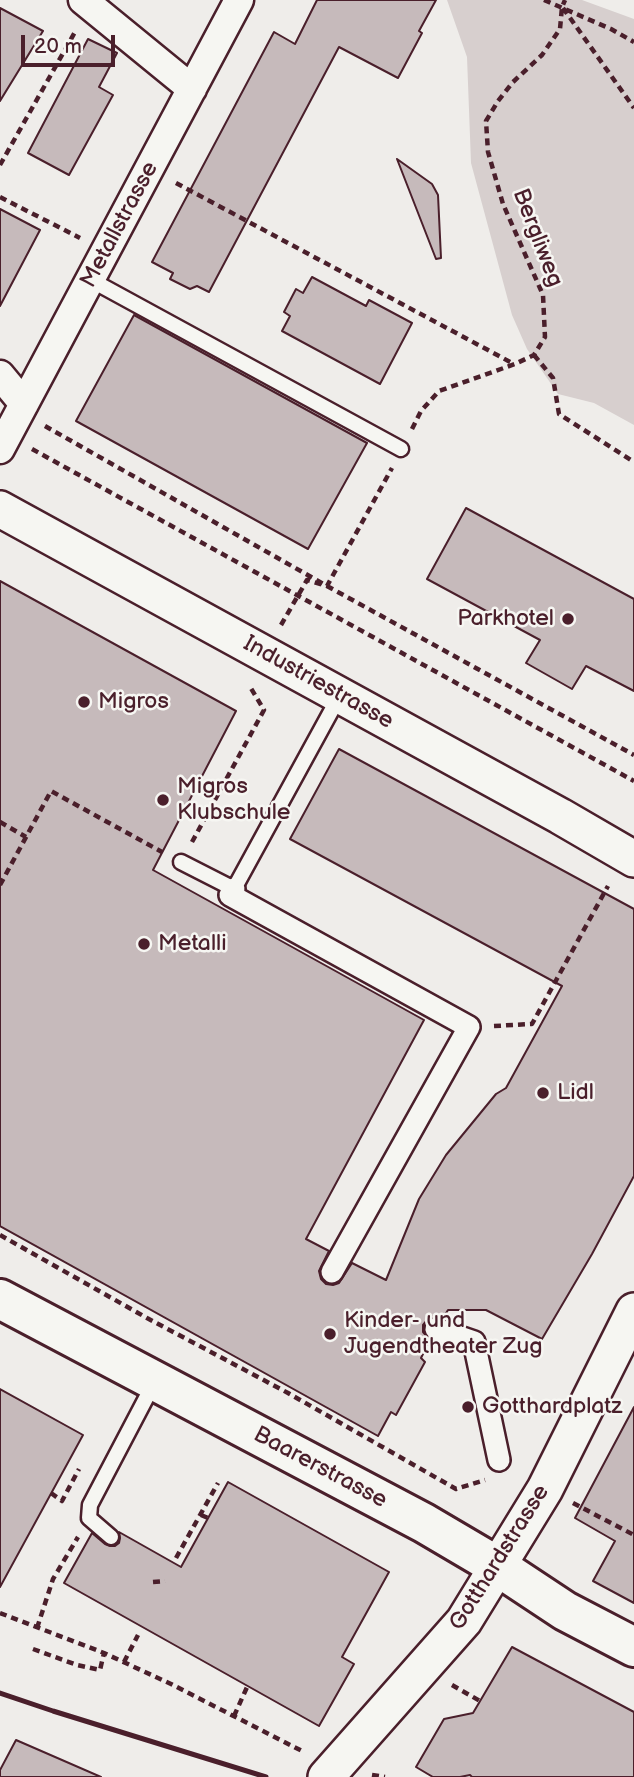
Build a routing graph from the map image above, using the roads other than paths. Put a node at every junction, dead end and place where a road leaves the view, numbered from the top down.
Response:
1 (239, 0) edge
2 (87, 3) edge
3 (192, 89) junction
4 (91, 280) junction
5 (0, 375) edge
6 (22, 408) junction
7 (3, 442) edge
8 (401, 449) road end
9 (0, 509) edge
10 (341, 695) junction
11 (634, 859) edge
12 (181, 862) road end
13 (234, 889) junction
14 (332, 1272) dead end
15 (0, 1299) edge
16 (632, 1320) edge
17 (436, 1329) dead end
18 (154, 1381) junction
19 (499, 1460) road end
20 (111, 1536) dead end
21 (497, 1566) junction
22 (634, 1647) edge
23 (315, 1765) edge

1 - 3 street, Metallstrasse
2 - 3 street
3 - 4 street, Metallstrasse
4 - 6 street, Metallstrasse
4 - 8 lane
5 - 6 street
6 - 7 street, Metallstrasse
9 - 10 street, Industriestrasse
10 - 11 street, Industriestrasse
10 - 13 lane
12 - 13 lane
13 - 14 street
15 - 18 main road, Baarerstrasse
16 - 21 street, Gotthardstrasse
17 - 19 street
18 - 20 lane
18 - 21 main road, Baarerstrasse
21 - 22 main road, Baarerstrasse
21 - 23 street, Gotthardstrasse

